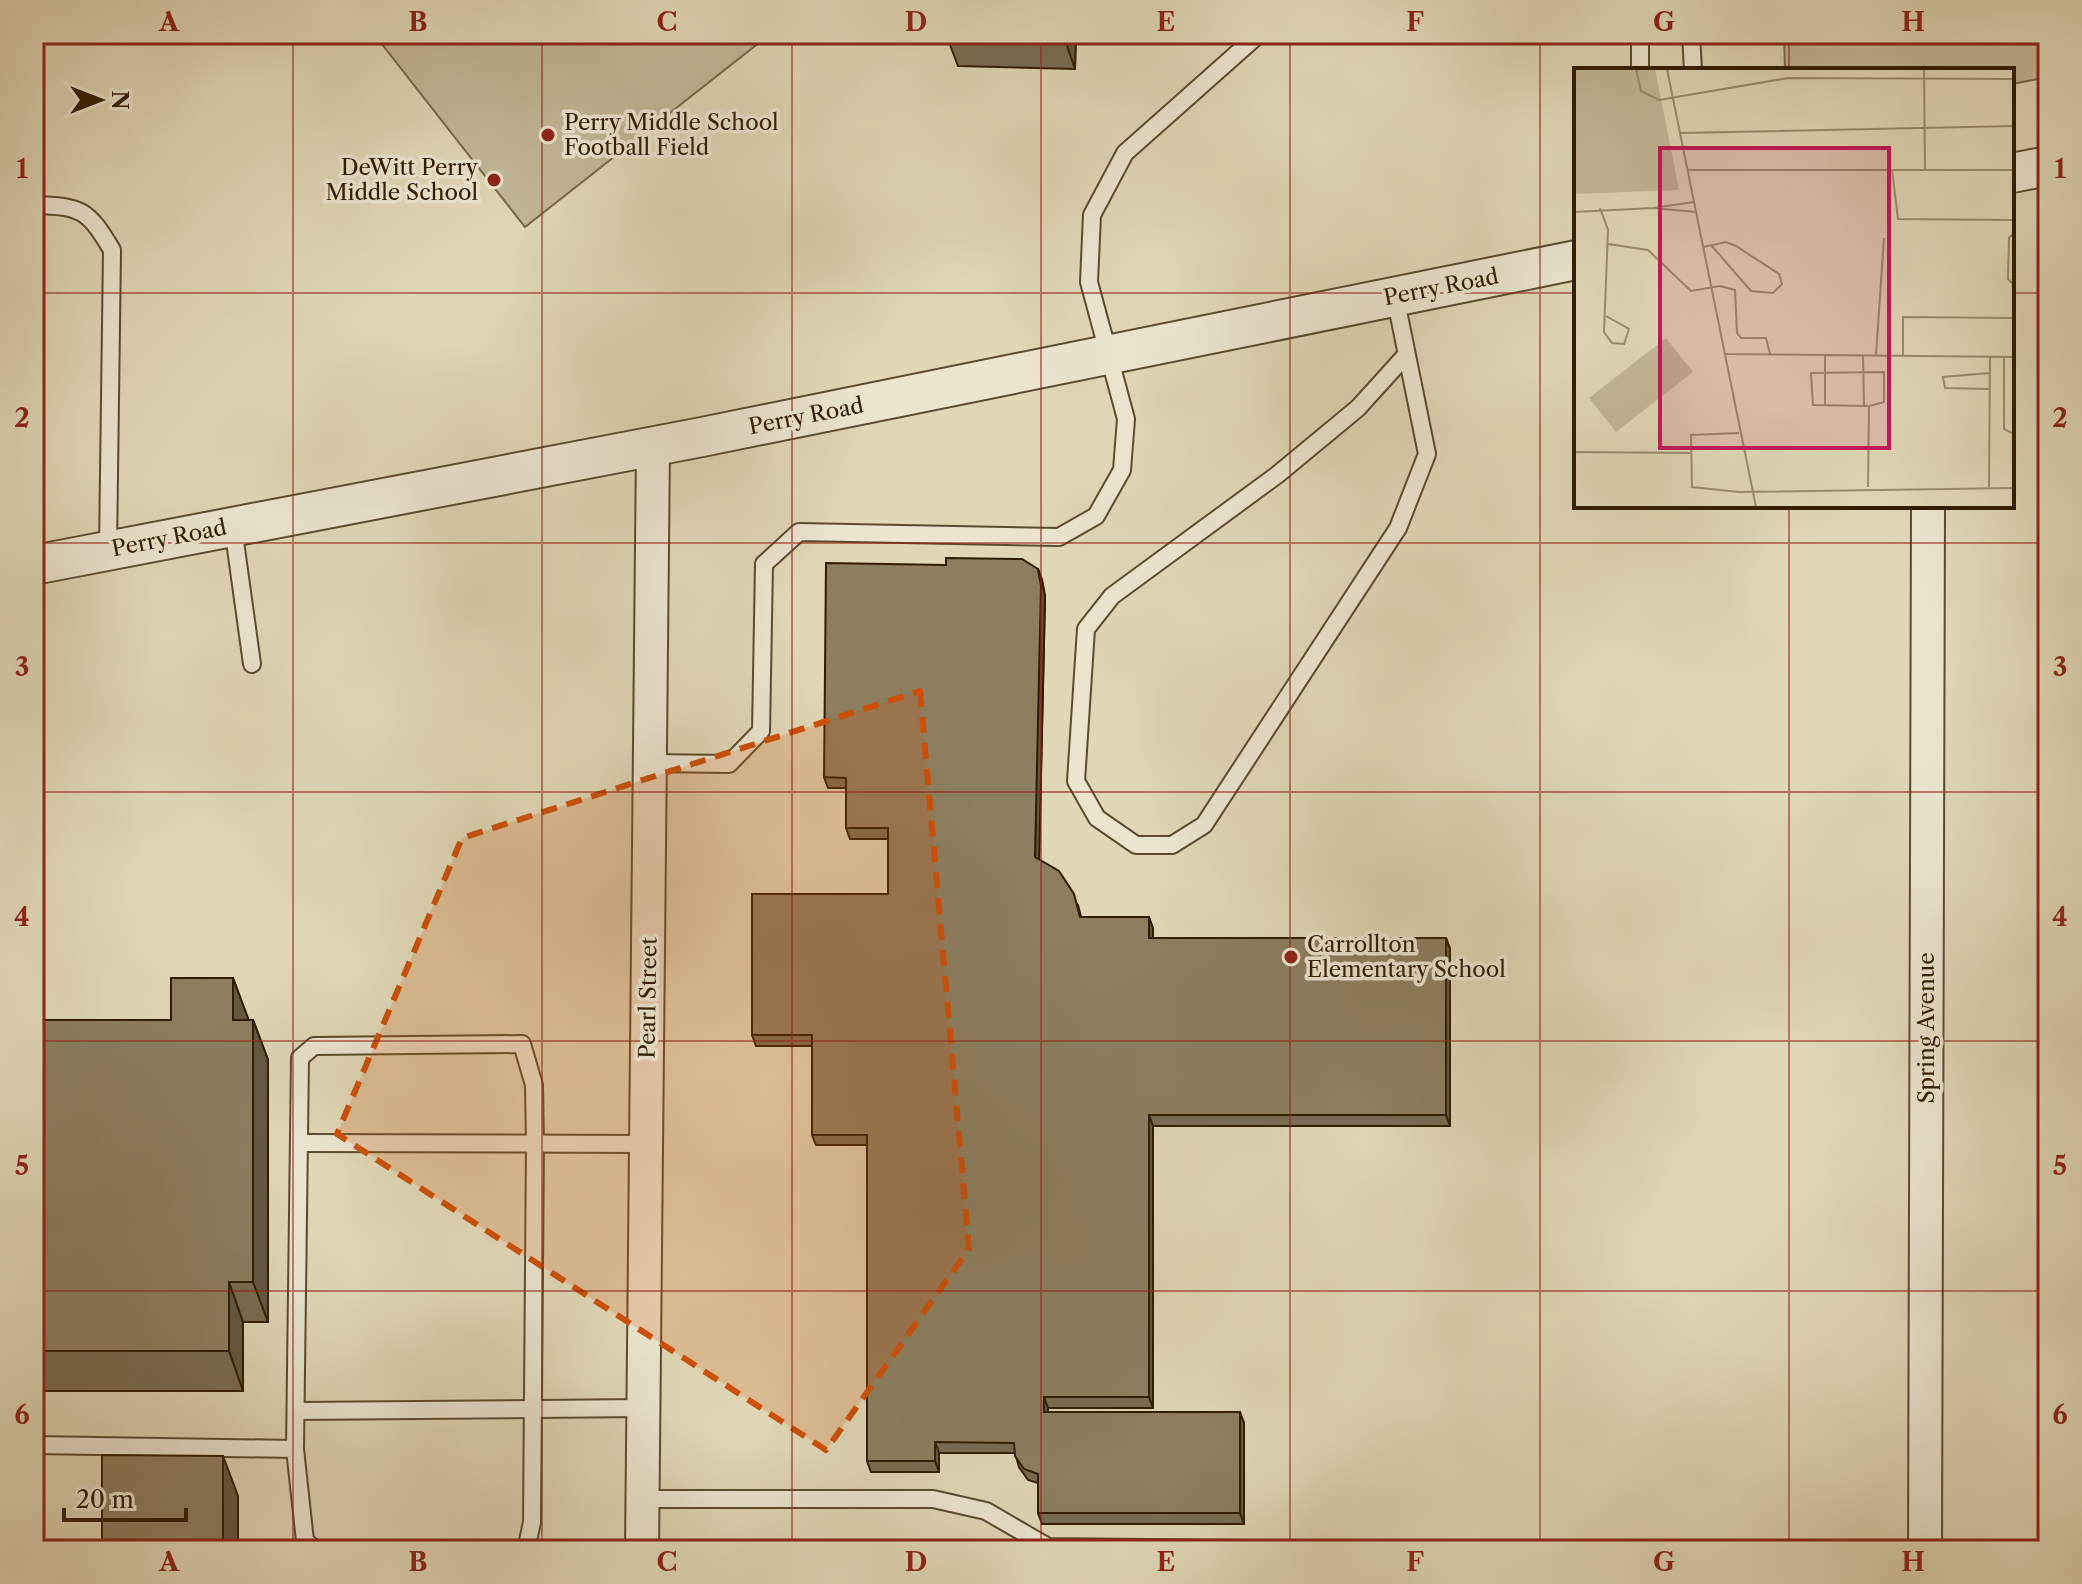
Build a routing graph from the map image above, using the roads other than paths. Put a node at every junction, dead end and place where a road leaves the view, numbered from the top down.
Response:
1 (1259, 34) edge
2 (1640, 34) edge
3 (1691, 34) edge
4 (1640, 68) edge
5 (1693, 68) edge
6 (2048, 166) edge
7 (2014, 173) edge
8 (34, 205) edge
9 (1574, 260) edge
10 (1395, 296) junction
11 (1107, 354) junction
12 (1405, 356) junction
13 (653, 446) junction
14 (1928, 508) edge
15 (233, 526) junction
16 (108, 549) junction
17 (34, 565) edge
18 (252, 664) dead end
19 (651, 763) junction
20 (301, 1143) junction
21 (535, 1143) junction
22 (647, 1144) junction
23 (644, 1408) junction
24 (532, 1409) junction
25 (296, 1411) junction
26 (34, 1445) edge
27 (295, 1449) junction
28 (643, 1499) junction
29 (316, 1550) edge
30 (526, 1550) edge
31 (642, 1550) edge
32 (1348, 1550) edge
33 (1925, 1550) edge

1 - 11 lane
2 - 4 lane
3 - 5 lane
6 - 7 street
8 - 16 lane
9 - 10 street, Perry Road
10 - 11 street, Perry Road
10 - 12 lane
11 - 13 street, Perry Road
11 - 19 lane
12 - 12 lane
13 - 15 street, Perry Road
13 - 19 street, Pearl Street
14 - 33 street, Spring Avenue
15 - 16 street, Perry Road
15 - 18 lane
16 - 17 street, Perry Road
19 - 22 street, Pearl Street
20 - 21 lane
20 - 21 lane
20 - 25 lane
21 - 22 lane
21 - 24 lane
22 - 23 street, Pearl Street
23 - 24 lane
23 - 28 street, Pearl Street
24 - 25 lane
24 - 30 lane
25 - 27 lane
26 - 27 lane
27 - 29 lane
28 - 31 street, Pearl Street
28 - 32 lane

